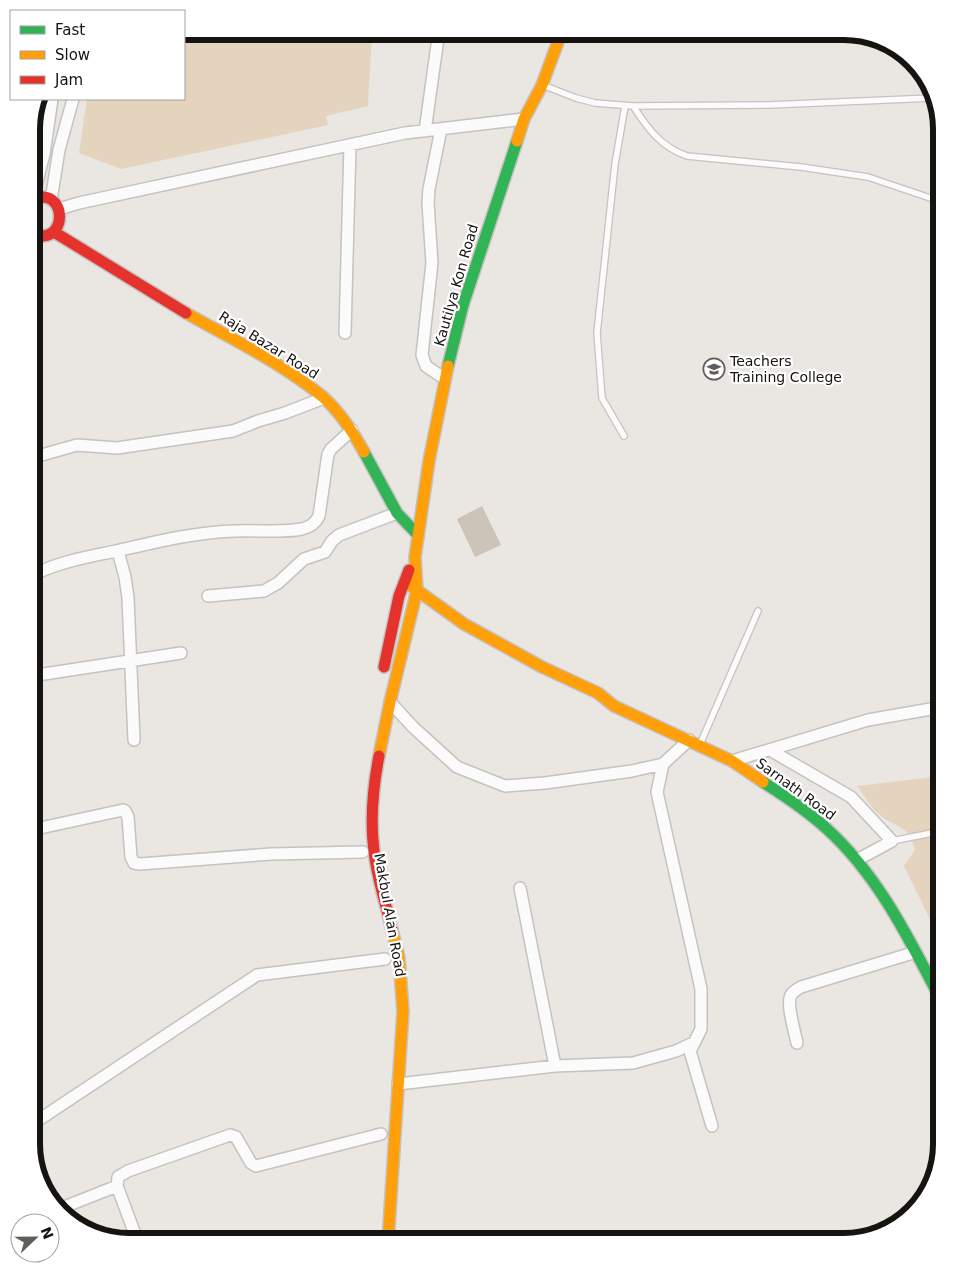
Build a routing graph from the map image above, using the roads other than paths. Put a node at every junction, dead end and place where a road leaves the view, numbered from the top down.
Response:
1 (438, 40) edge
2 (559, 40) edge
3 (542, 85) junction
4 (927, 98) edge
5 (52, 100) edge
6 (73, 100) edge
7 (625, 106) junction
8 (633, 106) junction
9 (524, 119) junction
10 (441, 129) junction
11 (425, 131) junction
12 (350, 145) junction
13 (40, 169) edge
14 (40, 197) edge
15 (933, 199) edge
16 (51, 200) junction
17 (59, 209) junction
18 (54, 232) junction
19 (40, 236) edge
20 (345, 333) dead end
21 (445, 379) junction
22 (324, 398) junction
23 (352, 430) junction
24 (624, 436) dead end
25 (40, 455) edge
26 (397, 513) junction
27 (418, 535) junction
28 (118, 551) junction
29 (416, 556) junction
30 (40, 572) edge
31 (403, 581) junction
32 (417, 590) junction
33 (208, 596) dead end
34 (398, 596) junction
35 (417, 608) junction
36 (758, 611) dead end
37 (181, 653) dead end
38 (132, 661) junction
39 (40, 675) edge
40 (382, 678) dead end
41 (390, 702) junction
42 (614, 706) junction
43 (599, 708) dead end
44 (933, 709) edge
45 (134, 740) dead end
46 (689, 740) junction
47 (700, 746) junction
48 (770, 750) junction
49 (732, 762) junction
50 (663, 764) junction
51 (360, 824) dead end
52 (40, 828) edge
53 (933, 833) edge
54 (892, 841) junction
55 (363, 852) junction
56 (857, 860) junction
57 (520, 888) dead end
58 (376, 914) dead end
59 (916, 952) junction
60 (385, 959) dead end
61 (933, 985) edge
62 (694, 1042) junction
63 (797, 1043) dead end
64 (555, 1066) junction
65 (398, 1084) junction
66 (40, 1118) edge
67 (712, 1126) dead end
68 (381, 1134) dead end
69 (117, 1186) junction
70 (65, 1206) edge
71 (135, 1233) edge
72 (389, 1233) edge

1 - 11 street
2 - 3 main road, Kautilya Kon Road
3 - 7 lane
3 - 9 main road, Kautilya Kon Road
4 - 8 lane
5 - 13 street
6 - 16 street
7 - 8 lane
7 - 24 lane
8 - 15 lane
9 - 10 street
9 - 21 main road, Kautilya Kon Road
10 - 11 street
10 - 21 street
11 - 12 street
12 - 17 street
12 - 20 street
14 - 16 main road
16 - 17 main road
17 - 18 main road
18 - 19 main road
18 - 22 main road, Raja Bazar Road
21 - 27 main road, Kautilya Kon Road
22 - 23 main road, Raja Bazar Road
22 - 25 street
23 - 26 main road, Raja Bazar Road
23 - 28 street
26 - 27 main road, Raja Bazar Road
26 - 33 street
27 - 29 main road, Kautilya Kon Road
28 - 30 street
28 - 38 street
29 - 31 main road, Kautilya Kon Road
29 - 32 main road, Kautilya Kon Road
31 - 32 main road, Sarnath Road
31 - 34 main road, Kautilya Kon Road
32 - 35 main road, Kautilya Kon Road
32 - 42 main road, Sarnath Road
34 - 35 main road
34 - 40 main road
35 - 41 main road, Makbul Alan Road
36 - 47 lane
37 - 38 street
38 - 39 street
38 - 45 street
41 - 50 street
41 - 65 main road, Makbul Alan Road
42 - 43 main road
42 - 46 main road, Sarnath Road
44 - 48 street
46 - 47 main road, Sarnath Road
46 - 50 street
47 - 49 main road, Sarnath Road
48 - 49 street
48 - 54 street
49 - 56 main road, Sarnath Road
50 - 62 street
51 - 55 main road, Makbul Alan Road
52 - 55 street
53 - 54 lane
54 - 56 street
55 - 58 main road, Makbul Alan Road
56 - 59 main road, Sarnath Road
57 - 64 street
59 - 61 main road, Sarnath Road
59 - 63 street
60 - 66 street
62 - 64 street
62 - 67 street
64 - 65 street
65 - 72 main road, Makbul Alan Road
68 - 69 street
69 - 70 street
69 - 71 street

